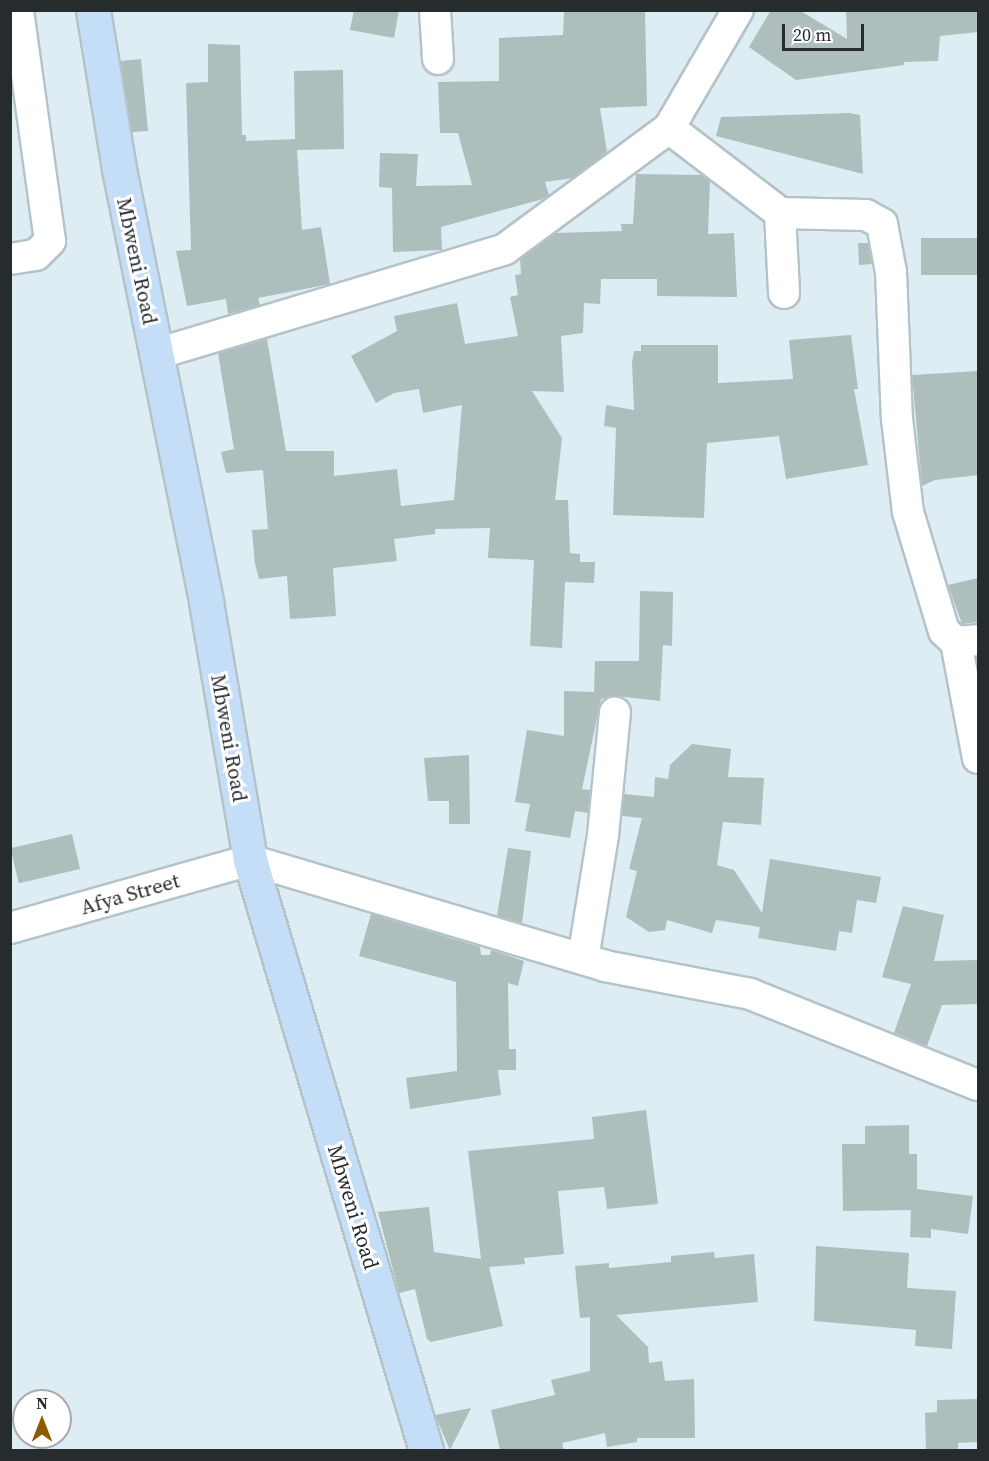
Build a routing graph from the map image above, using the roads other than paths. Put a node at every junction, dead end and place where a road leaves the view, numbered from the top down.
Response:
1 (18, 10) edge
2 (93, 10) edge
3 (435, 10) edge
4 (738, 10) edge
5 (438, 58) dead end
6 (669, 128) junction
7 (780, 213) junction
8 (10, 259) edge
9 (784, 293) dead end
10 (156, 354) junction
11 (967, 641) edge
12 (615, 713) dead end
13 (978, 758) edge
14 (250, 860) junction
15 (10, 928) edge
16 (583, 959) junction
17 (978, 1085) edge
18 (426, 1450) edge

1 - 8 street
2 - 10 street, Mbweni Road
3 - 5 street
4 - 6 street
6 - 7 street
6 - 10 street
7 - 9 street
7 - 11 street
10 - 14 street, Mbweni Road
11 - 13 street
12 - 16 street
14 - 15 street, Afya Street
14 - 16 street
14 - 18 street, Mbweni Road
16 - 17 street

